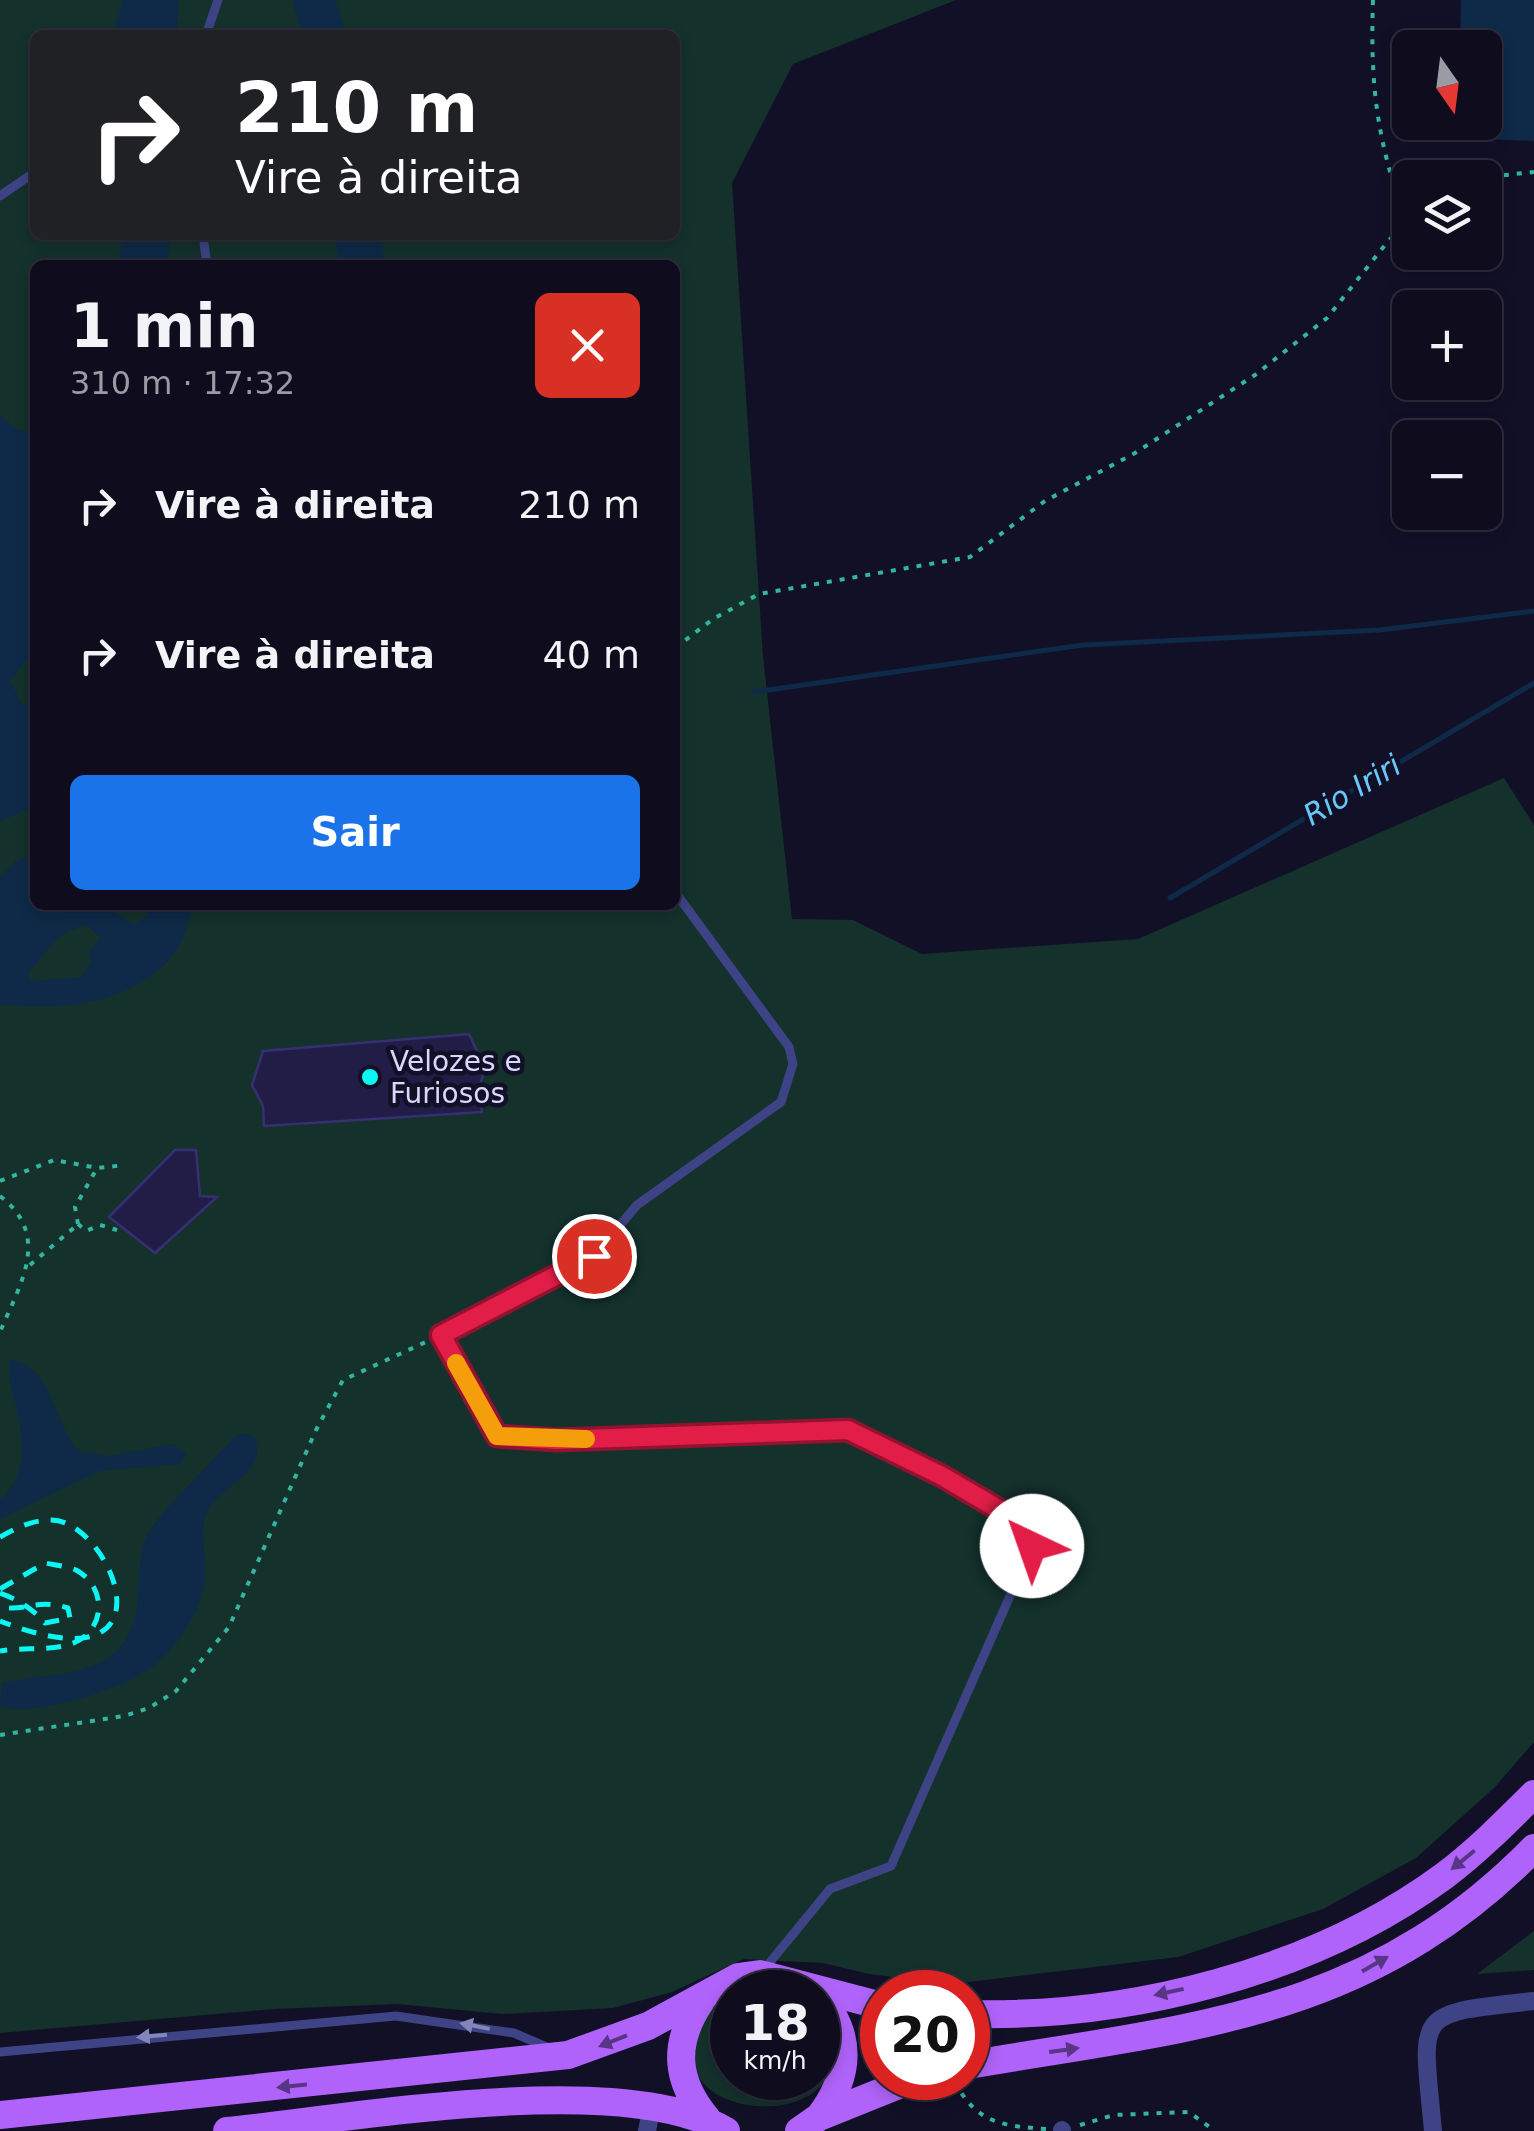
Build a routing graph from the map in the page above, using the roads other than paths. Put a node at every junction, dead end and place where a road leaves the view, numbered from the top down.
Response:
1 (218, 0) edge
2 (208, 30) edge
3 (30, 175) edge
4 (0, 196) edge
5 (680, 899) edge
6 (1534, 1794) edge
7 (1534, 1848) edge
8 (763, 1970) edge
9 (710, 1993) edge
10 (701, 2000) junction
11 (1534, 2001) edge
12 (990, 2013) edge
13 (840, 2030) edge
14 (0, 2052) edge
15 (568, 2056) junction
16 (990, 2062) edge
17 (840, 2084) edge
18 (833, 2100) edge
19 (868, 2100) edge
20 (0, 2115) edge
21 (649, 2118) edge
22 (717, 2126) edge
23 (812, 2126) edge
24 (228, 2131) edge
25 (1433, 2131) edge

1 - 2 lane
3 - 4 lane
5 - 8 lane
6 -> 12 main road
16 -> 7 main road
9 - 10 main road
10 -> 15 main road
10 - 22 main road
11 - 25 street
13 - 17 main road
15 -> 14 lane
15 -> 20 main road
18 - 23 main road
19 - 23 main road
21 - 22 main road
21 - 24 main road

